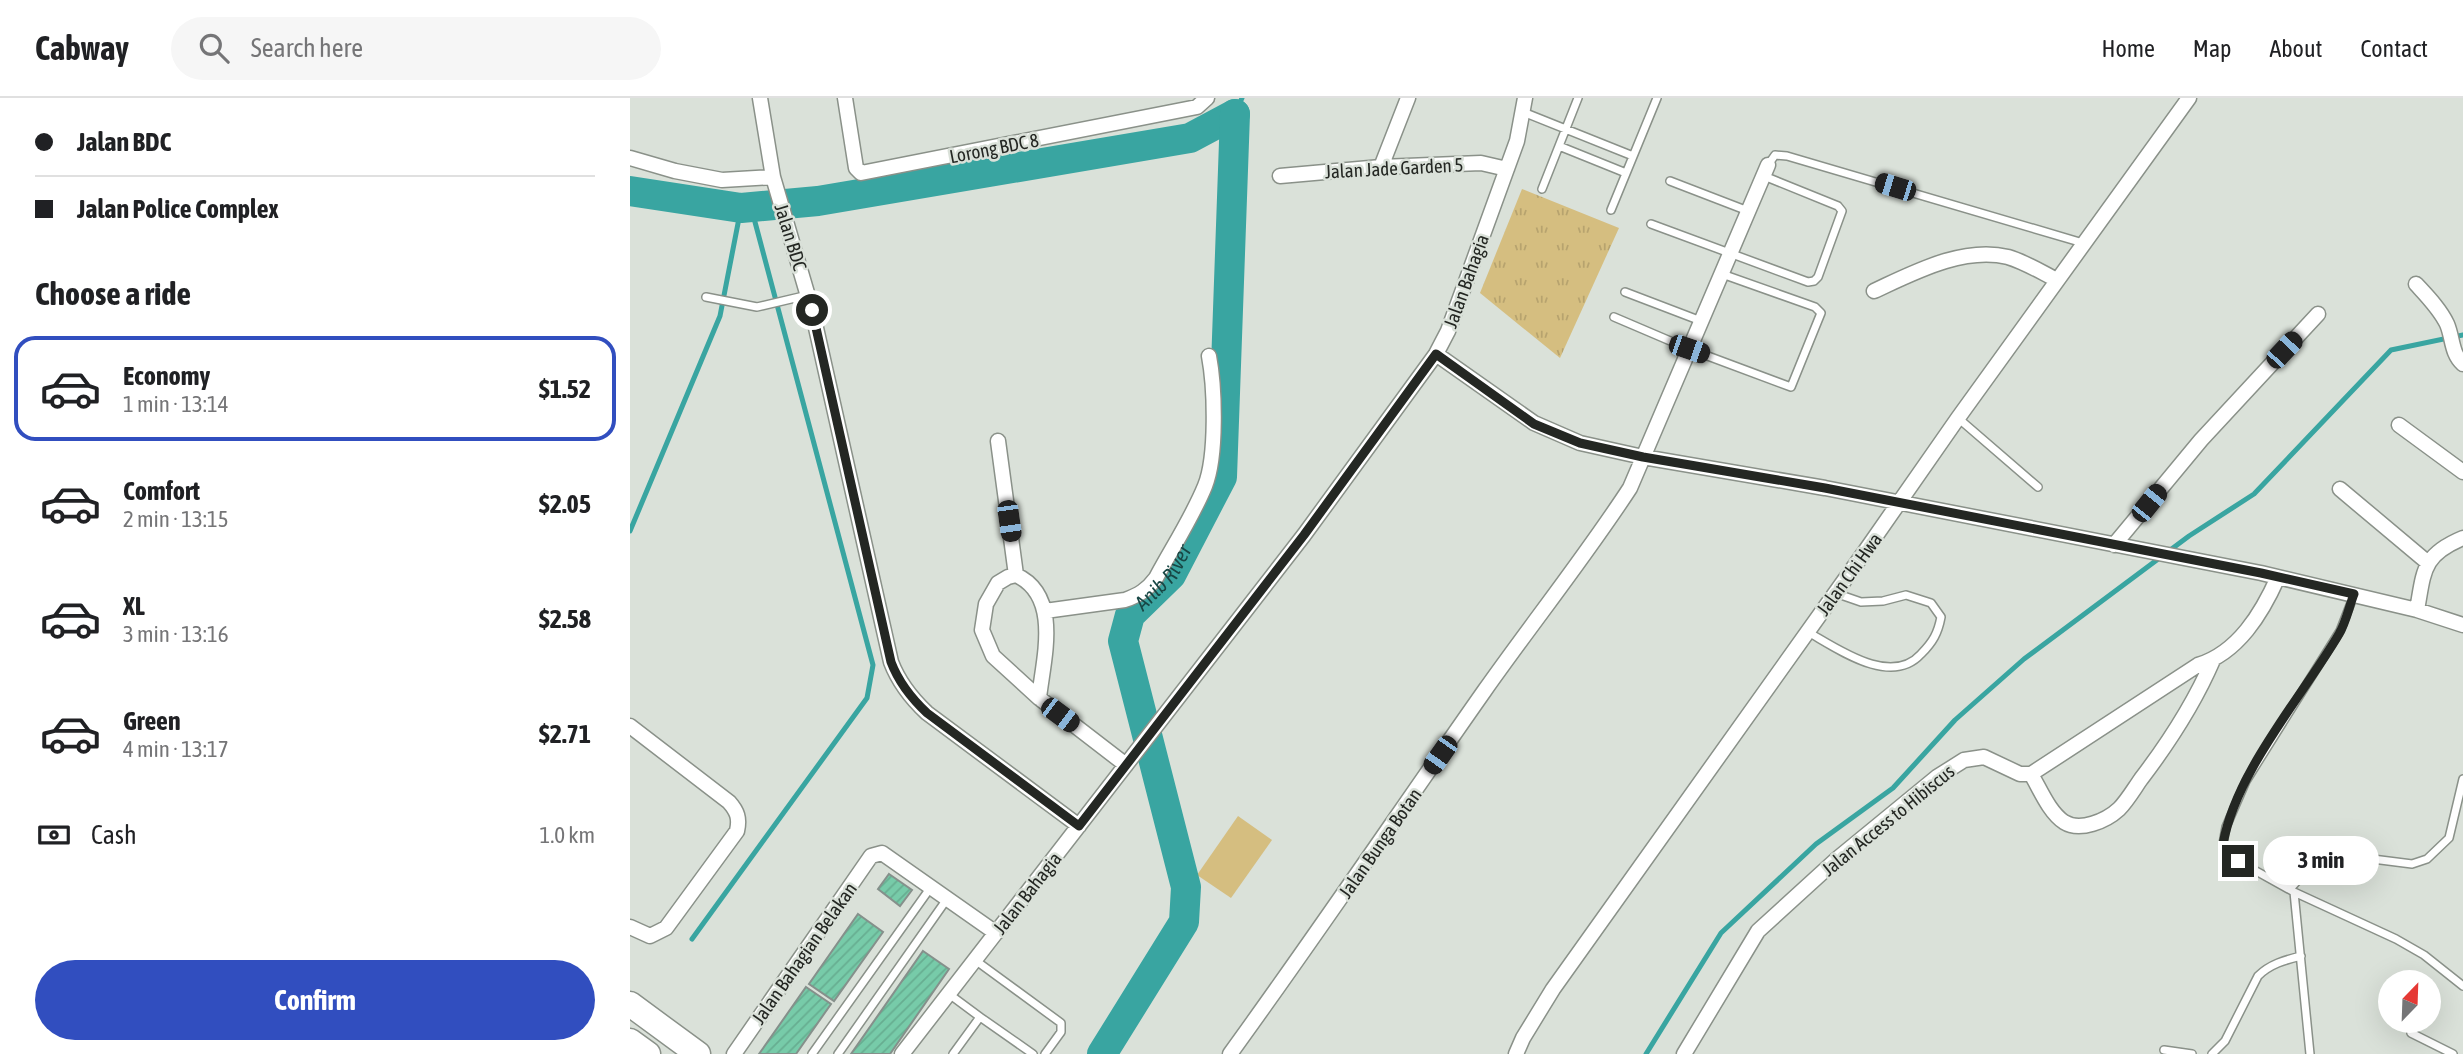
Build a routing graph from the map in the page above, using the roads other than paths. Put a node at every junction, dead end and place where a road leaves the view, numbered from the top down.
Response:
1 (760, 98) edge
2 (845, 98) edge
3 (1408, 98) edge
4 (1578, 98) edge
5 (1657, 98) edge
6 (2189, 98) edge
7 (1205, 101) edge
8 (1524, 105) edge
9 (1566, 129) junction
10 (1559, 146) junction
11 (1633, 156) junction
12 (630, 158) edge
13 (1381, 167) junction
14 (1507, 169) junction
15 (1765, 171) junction
16 (1626, 173) junction
17 (1280, 176) dead end
18 (773, 177) junction
19 (1670, 181) dead end
20 (1542, 189) dead end
21 (1611, 210) dead end
22 (1748, 211) junction
23 (1651, 224) dead end
24 (2083, 243) junction
25 (1730, 252) junction
26 (1721, 274) junction
27 (2057, 280) junction
28 (2416, 284) dead end
29 (1874, 291) dead end
30 (1625, 292) dead end
31 (808, 295) junction
32 (706, 297) dead end
33 (2318, 314) dead end
34 (1614, 317) dead end
35 (1701, 321) junction
36 (1689, 349) junction
37 (1436, 354) junction
38 (1209, 356) dead end
39 (2459, 360) edge
40 (1958, 418) junction
41 (2399, 425) dead end
42 (998, 441) dead end
43 (1643, 457) junction
44 (2463, 472) edge
45 (2038, 487) dead end
46 (2340, 489) dead end
47 (1899, 503) junction
48 (2463, 538) edge
49 (2114, 545) junction
50 (2427, 562) junction
51 (1016, 575) junction
52 (2278, 577) junction
53 (1834, 593) junction
54 (2354, 594) junction
55 (2417, 610) junction
56 (1045, 611) junction
57 (2463, 625) edge
58 (1807, 631) junction
59 (2214, 660) junction
60 (1039, 698) junction
61 (630, 726) edge
62 (1126, 765) junction
63 (2031, 774) junction
64 (2463, 779) edge
65 (1079, 826) junction
66 (931, 887) junction
67 (2292, 891) junction
68 (947, 899) junction
69 (630, 928) edge
70 (996, 933) junction
71 (2301, 956) junction
72 (975, 960) junction
73 (2463, 986) edge
74 (949, 994) junction
75 (630, 1004) edge
76 (980, 1017) junction
77 (2410, 1033) dead end
78 (630, 1041) edge
79 (2164, 1050) dead end
80 (737, 1053) edge
81 (648, 1054) edge
82 (698, 1054) edge
83 (811, 1054) edge
84 (838, 1054) edge
85 (902, 1054) edge
86 (953, 1054) edge
87 (1033, 1054) edge
88 (1045, 1054) edge
89 (1230, 1054) edge
90 (1516, 1054) edge
91 (1684, 1054) edge
92 (2192, 1054) edge
93 (2211, 1054) edge
94 (2310, 1054) edge
95 (2453, 1054) edge

1 - 18 street, Jalan BDC
2 - 7 street, Lorong BDC 8
3 - 13 street
4 - 9 lane
5 - 11 lane
6 - 24 street, Jalan Chi Hwa
8 - 9 lane
8 - 14 street, Jalan Bahagia
9 - 10 lane
9 - 11 lane
10 - 16 lane
10 - 20 lane
11 - 16 lane
12 - 18 street
13 - 14 street, Jalan Jade Garden 5
13 - 17 street, Jalan Jade Garden 5
14 - 37 street, Jalan Bahagia
15 - 22 street, Jalan Bunga Botan
15 - 24 lane
15 - 25 lane
16 - 21 lane
18 - 31 street, Jalan BDC
19 - 22 lane
22 - 25 street, Jalan Bunga Botan
23 - 25 lane
24 - 27 street, Jalan Chi Hwa
25 - 26 street, Jalan Bunga Botan
26 - 35 street, Jalan Bunga Botan
26 - 36 lane
27 - 29 street
27 - 40 street, Jalan Chi Hwa
28 - 39 street
30 - 35 lane
31 - 32 lane
31 - 65 street, Jalan BDC
33 - 49 street
34 - 36 lane
35 - 36 street, Jalan Bunga Botan
36 - 43 street, Jalan Bunga Botan
37 - 43 street
37 - 62 street, Jalan Bahagia
38 - 56 street
40 - 45 lane
40 - 47 street, Jalan Chi Hwa
41 - 44 street
42 - 51 street
43 - 47 street
43 - 89 street, Jalan Bunga Botan
46 - 50 street
47 - 49 street
47 - 53 street, Jalan Chi Hwa
48 - 50 street
49 - 52 street
50 - 55 street
51 - 56 street
51 - 60 street
52 - 54 street
52 - 59 street
53 - 58 street, Jalan Chi Hwa
53 - 58 lane
54 - 55 street
54 - 67 lane
55 - 57 street
56 - 60 street
58 - 90 street, Jalan Chi Hwa
59 - 63 street
59 - 63 street
60 - 62 street
61 - 69 street
62 - 65 street, Jalan Bahagia
63 - 91 street, Jalan Access to Hibiscus
64 - 67 lane
65 - 70 street, Jalan Bahagia
66 - 68 street
66 - 80 street, Jalan Bahagian Belakan
66 - 83 lane
67 - 71 lane
67 - 73 lane
68 - 70 street
68 - 84 lane
70 - 72 street, Jalan Bahagia
71 - 93 lane
71 - 94 lane
72 - 74 street, Jalan Bahagia
72 - 88 lane
74 - 76 lane
74 - 85 street, Jalan Bahagia
75 - 82 highway
76 - 86 lane
76 - 87 lane
77 - 95 lane
78 - 81 highway
79 - 92 lane

